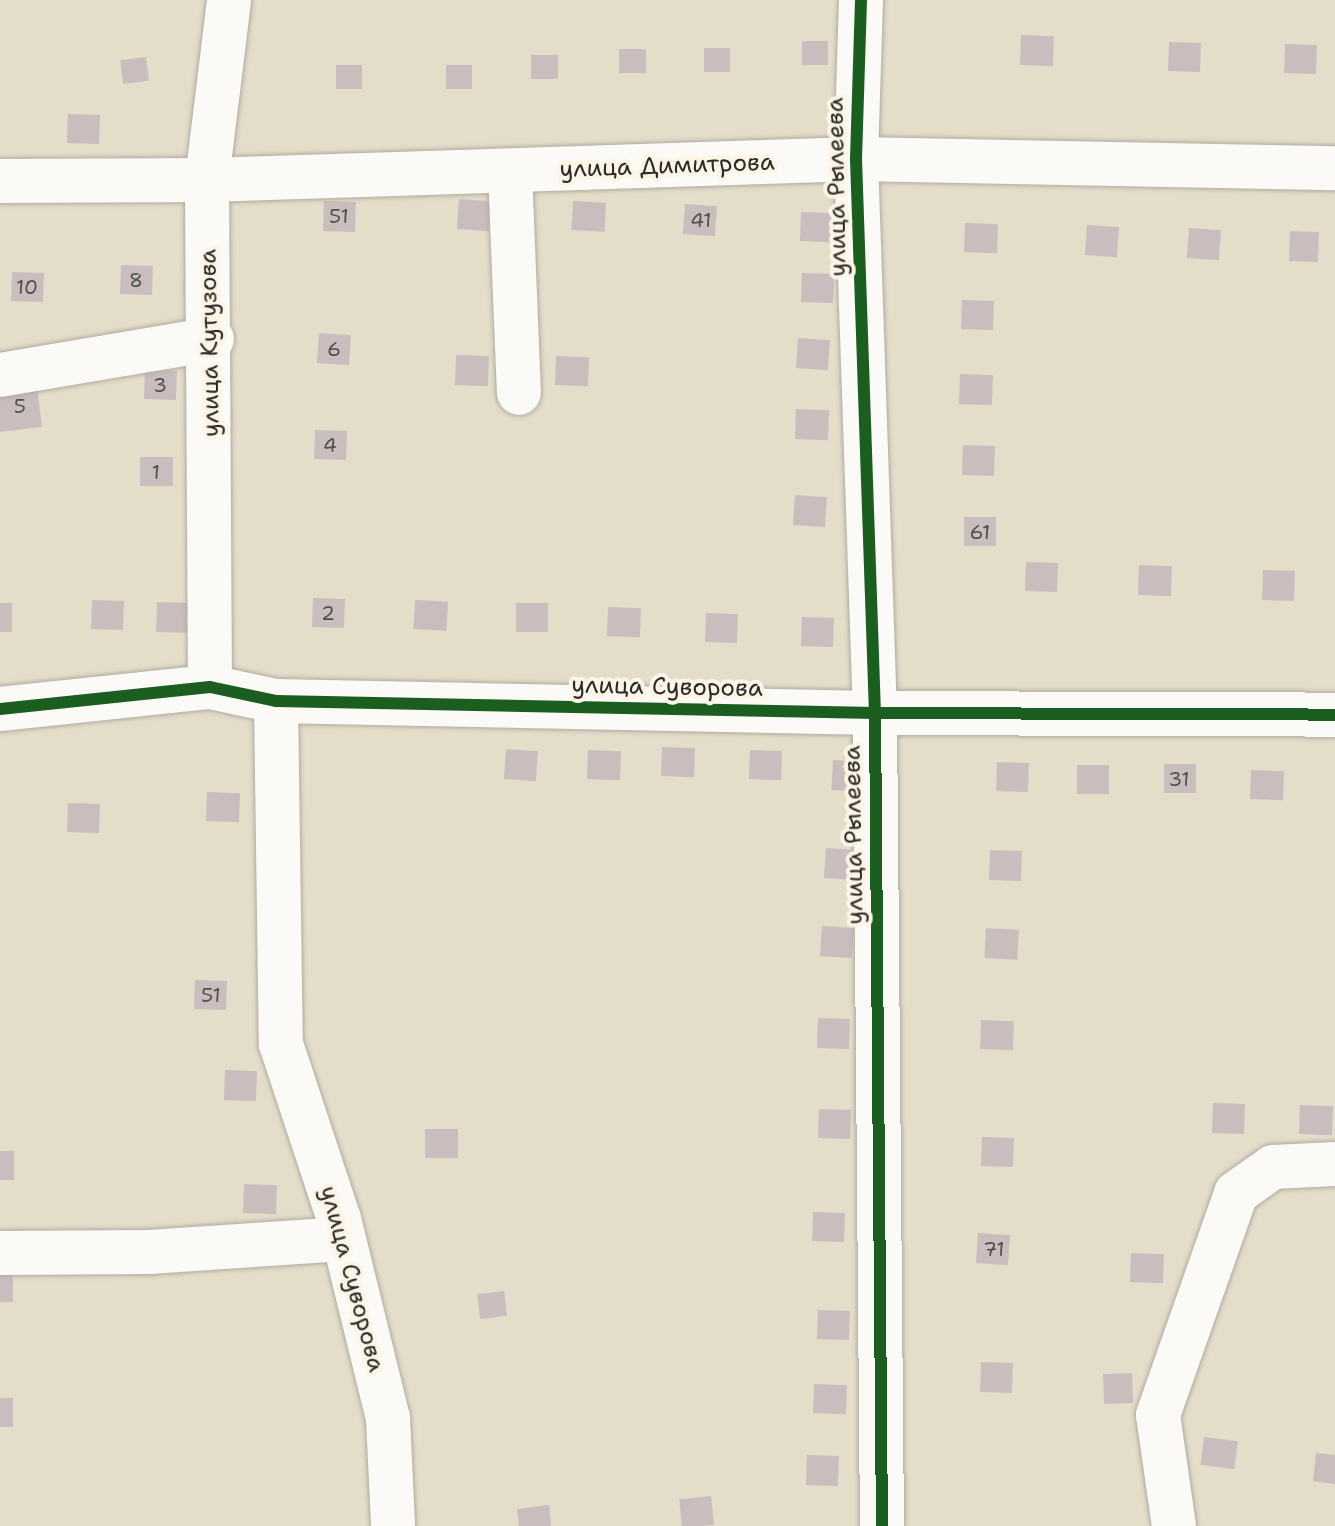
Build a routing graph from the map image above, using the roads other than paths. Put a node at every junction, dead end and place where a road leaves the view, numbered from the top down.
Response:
1 (229, 0) edge
2 (861, 0) edge
3 (856, 159) junction
4 (1335, 168) edge
5 (510, 171) junction
6 (207, 180) junction
7 (0, 181) edge
8 (212, 339) junction
9 (0, 375) edge
10 (519, 393) dead end
11 (210, 687) junction
12 (276, 701) junction
13 (0, 709) edge
14 (875, 713) junction
15 (1335, 715) edge
16 (1335, 1164) edge
17 (344, 1239) junction
18 (0, 1253) edge
19 (393, 1526) edge
20 (882, 1526) edge
21 (1174, 1526) edge

1 - 6 street, улица Кутузова
2 - 3 street, улица Рылеева
3 - 4 street, улица Димитрова
3 - 5 street, улица Димитрова
3 - 14 street, улица Рылеева
5 - 6 street, улица Димитрова
5 - 10 street
6 - 7 street, улица Димитрова
6 - 8 street, улица Кутузова
8 - 9 street
8 - 11 street, улица Кутузова
11 - 12 street, улица Суворова
11 - 13 street, улица Суворова
12 - 14 street, улица Суворова
12 - 17 street, улица Суворова
14 - 15 street, улица Суворова
14 - 20 street, улица Рылеева
16 - 21 street
17 - 18 street
17 - 19 street, улица Суворова

